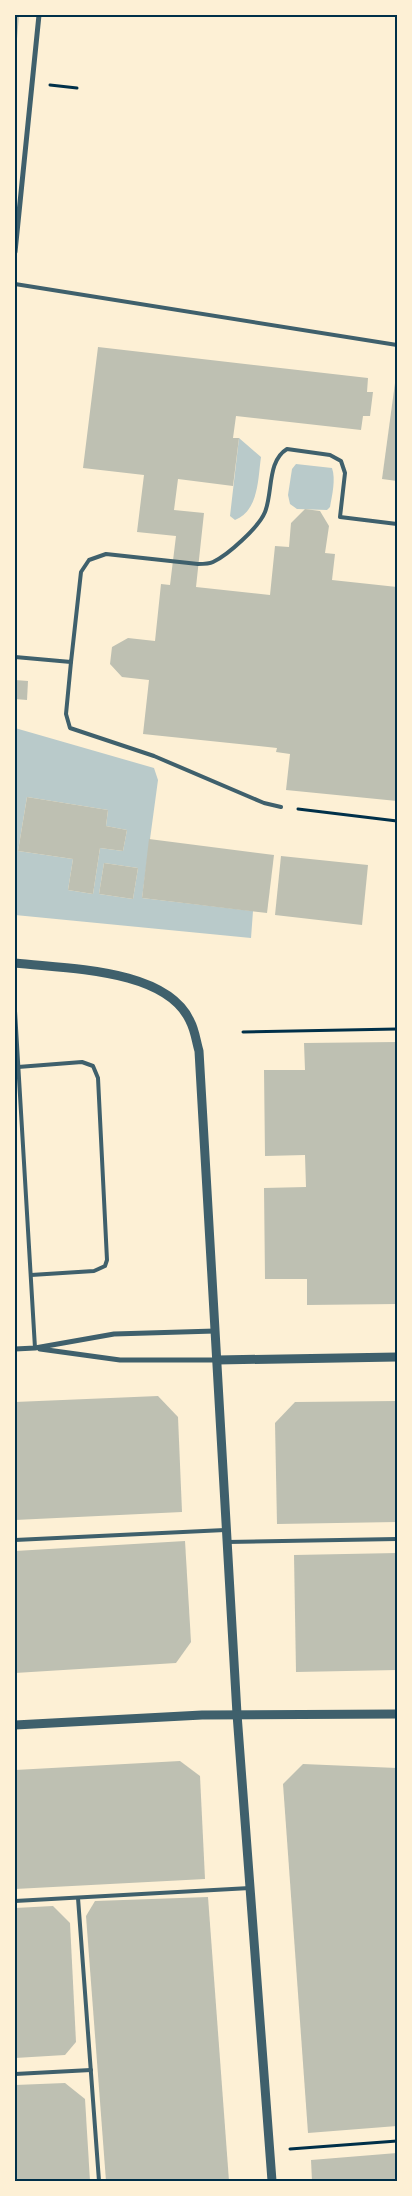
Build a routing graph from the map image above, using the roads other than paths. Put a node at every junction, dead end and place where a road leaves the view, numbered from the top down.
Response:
1 (39, 15) edge
2 (15, 252) edge
3 (15, 284) edge
4 (397, 345) edge
5 (397, 524) edge
6 (15, 657) edge
7 (71, 662) junction
8 (281, 807) road end
9 (15, 963) edge
10 (15, 1011) edge
11 (16, 1049) edge
12 (18, 1067) junction
13 (31, 1276) junction
14 (215, 1331) junction
15 (35, 1348) junction
16 (15, 1349) edge
17 (397, 1357) edge
18 (216, 1360) junction
19 (227, 1530) junction
20 (397, 1539) edge
21 (15, 1540) edge
22 (227, 1542) junction
23 (237, 1714) junction
24 (397, 1714) edge
25 (15, 1724) edge
26 (250, 1888) junction
27 (78, 1898) junction
28 (15, 1901) edge
29 (91, 2070) junction
30 (15, 2074) edge
31 (99, 2181) edge
32 (272, 2181) edge

1 - 2 street
3 - 4 lane
5 - 7 lane
6 - 7 lane
7 - 8 lane
9 - 14 street
10 - 11 lane
11 - 12 lane
12 - 13 lane
12 - 13 lane
13 - 15 lane
14 - 15 street
14 - 18 street
15 - 16 street
15 - 18 street
17 - 18 street
18 - 19 street
19 - 21 lane
19 - 22 street
20 - 22 lane
22 - 23 street
23 - 24 street
23 - 25 street
23 - 26 street
26 - 27 lane
26 - 32 street
27 - 28 lane
27 - 29 lane
29 - 30 lane
29 - 31 lane

